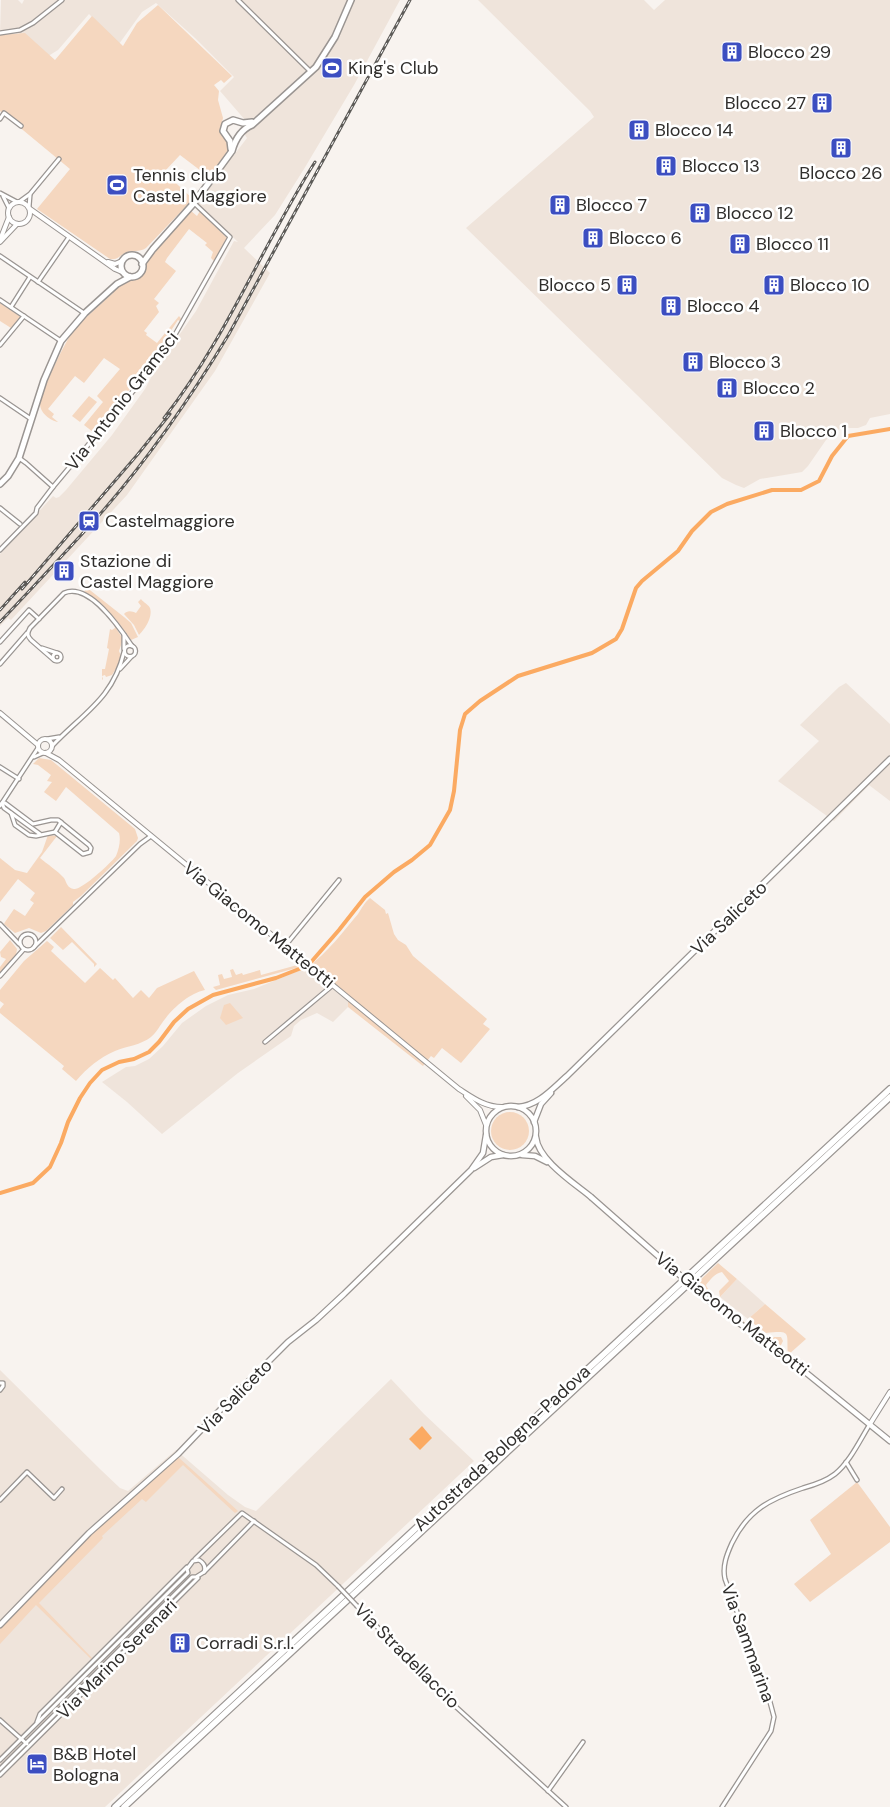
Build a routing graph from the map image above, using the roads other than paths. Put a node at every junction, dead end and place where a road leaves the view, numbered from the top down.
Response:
1 (62, 0) edge
2 (238, 0) edge
3 (351, 0) edge
4 (0, 33) edge
5 (311, 72) junction
6 (0, 118) edge
7 (257, 120) junction
8 (238, 122) junction
9 (21, 126) dead end
10 (242, 132) junction
11 (228, 138) junction
12 (237, 138) junction
13 (229, 155) junction
14 (59, 158) dead end
15 (0, 193) edge
16 (30, 194) junction
17 (18, 202) junction
18 (194, 203) junction
19 (9, 208) junction
20 (29, 208) junction
21 (9, 217) junction
22 (29, 219) junction
23 (45, 221) junction
24 (17, 224) junction
25 (69, 238) junction
26 (0, 241) edge
27 (153, 248) junction
28 (0, 256) edge
29 (98, 256) junction
30 (137, 256) junction
31 (122, 261) junction
32 (142, 264) junction
33 (123, 273) junction
34 (30, 277) junction
35 (130, 277) junction
36 (38, 282) junction
37 (117, 284) junction
38 (0, 300) edge
39 (11, 307) junction
40 (85, 313) junction
41 (24, 316) junction
42 (61, 341) junction
43 (0, 345) edge
44 (0, 398) edge
45 (31, 419) junction
46 (18, 458) junction
47 (0, 484) edge
48 (54, 487) junction
49 (0, 508) edge
50 (20, 524) dead end
51 (0, 550) edge
52 (39, 619) junction
53 (123, 632) junction
54 (28, 633) junction
55 (0, 642) edge
56 (132, 646) junction
57 (39, 647) junction
58 (124, 651) junction
59 (132, 656) junction
60 (0, 664) edge
61 (118, 672) junction
62 (0, 713) edge
63 (28, 735) junction
64 (61, 736) junction
65 (44, 740) junction
66 (38, 747) junction
67 (52, 747) junction
68 (44, 753) junction
69 (34, 757) junction
70 (890, 759) edge
71 (59, 760) junction
72 (0, 767) edge
73 (19, 779) junction
74 (1, 805) edge
75 (11, 812) junction
76 (61, 822) junction
77 (38, 824) junction
78 (146, 831) junction
79 (55, 832) junction
80 (39, 834) junction
81 (151, 836) junction
82 (140, 844) junction
83 (339, 880) dead end
84 (0, 924) edge
85 (10, 935) junction
86 (34, 936) junction
87 (46, 936) junction
88 (21, 937) junction
89 (285, 946) junction
90 (21, 947) junction
91 (34, 947) junction
92 (0, 976) edge
93 (333, 985) junction
94 (265, 1042) dead end
95 (567, 1076) junction
96 (459, 1089) junction
97 (890, 1089) edge
98 (890, 1097) edge
99 (502, 1107) junction
100 (518, 1107) junction
101 (534, 1122) junction
102 (486, 1126) junction
103 (536, 1134) junction
104 (486, 1135) junction
105 (503, 1155) junction
106 (518, 1155) junction
107 (554, 1166) junction
108 (471, 1170) junction
109 (0, 1383) edge
110 (0, 1390) edge
111 (890, 1392) edge
112 (870, 1424) junction
113 (890, 1441) edge
114 (846, 1462) junction
115 (857, 1480) dead end
116 (62, 1489) dead end
117 (0, 1500) edge
118 (242, 1512) joint
119 (254, 1521) junction
120 (193, 1561) junction
121 (204, 1572) junction
122 (188, 1573) junction
123 (192, 1577) junction
124 (0, 1624) edge
125 (0, 1720) edge
126 (37, 1723) junction
127 (21, 1740) junction
128 (583, 1742) dead end
129 (26, 1744) junction
130 (30, 1746) junction
131 (0, 1760) edge
132 (8, 1764) junction
133 (0, 1769) edge
134 (0, 1775) edge
135 (548, 1791) junction
136 (115, 1807) edge
137 (124, 1807) edge
138 (566, 1807) edge
139 (722, 1807) edge

1 - 4 street
2 - 5 street
3 - 5 main road
5 - 7 main road
6 - 9 street
7 - 8 main road
7 - 10 main road
8 - 10 main road
8 - 11 main road
10 - 12 main road
11 - 12 main road
11 - 13 main road
12 - 13 main road
13 - 18 main road
14 - 16 street
15 - 17 street
15 - 19 street
16 - 17 street
16 - 20 street
17 - 19 street
17 - 20 street
18 - 27 main road
18 - 48 street, Via Antonio Gramsci
19 - 21 street
20 - 22 street
20 - 23 street
21 - 24 street
21 - 26 street
22 - 23 street
22 - 24 street
23 - 25 street
24 - 26 street
25 - 29 street
25 - 36 street
27 - 30 main road
27 - 32 main road
28 - 34 street
29 - 31 street
29 - 33 street
30 - 31 main road
30 - 32 main road
31 - 33 main road
32 - 35 main road
33 - 35 main road
33 - 37 main road
34 - 36 street
34 - 39 street
35 - 37 main road
36 - 40 street
37 - 40 main road
38 - 39 street
39 - 41 street
40 - 42 main road
41 - 42 street
41 - 43 street
42 - 45 main road
44 - 45 street
45 - 46 main road
46 - 47 main road
46 - 48 street, Via Antonio Gramsci
48 - 51 street
49 - 50 street
52 - 53 street
52 - 54 street
52 - 55 street
53 - 56 street
53 - 58 street
54 - 57 street
54 - 60 street
56 - 58 street
56 - 59 street
57 - 57 street
58 - 59 street
58 - 61 street
59 - 61 street
61 - 64 street
62 - 63 street
63 - 65 street
63 - 66 street
64 - 65 street
64 - 67 street
65 - 66 street
65 - 67 street, Via Giacomo Matteotti
66 - 68 street, Via Giacomo Matteotti
66 - 69 street
67 - 68 street
67 - 71 street, Via Giacomo Matteotti
68 - 69 street
68 - 71 street, Via Giacomo Matteotti
69 - 73 street
70 - 95 main road, Via Saliceto
71 - 78 street, Via Giacomo Matteotti
72 - 73 street
73 - 74 street
74 - 75 street
74 - 77 street
75 - 80 street
75 - 80 street
76 - 77 street
76 - 79 street
76 - 79 street
77 - 80 street
78 - 81 street, Via Giacomo Matteotti
78 - 82 street
79 - 80 street
81 - 82 street
81 - 89 street, Via Giacomo Matteotti
82 - 87 street
83 - 89 street
84 - 85 street
85 - 88 street
85 - 90 street
86 - 87 street
86 - 88 street
86 - 91 street
87 - 91 street
88 - 90 street
89 - 93 street, Via Giacomo Matteotti
90 - 91 street
90 - 92 street
93 - 94 street
93 - 96 street, Via Giacomo Matteotti
95 - 100 main road, Via Saliceto
95 - 101 main road, Via Saliceto
96 - 99 street, Via Giacomo Matteotti
96 - 102 street, Via Giacomo Matteotti
97 - 136 highway, Autostrada Bologna-Padova
98 - 137 highway, Autostrada Bologna-Padova
99 - 100 main road, Via Saliceto
99 - 102 main road
100 - 101 main road
101 - 103 main road
102 - 104 main road, Via Saliceto
103 - 106 main road
103 - 107 main road, Via Giacomo Matteotti
104 - 105 main road
104 - 108 main road, Via Saliceto
105 - 106 main road, Via Saliceto
105 - 108 main road, Via Saliceto
106 - 107 main road, Via Giacomo Matteotti
107 - 112 main road, Via Giacomo Matteotti, bridge
108 - 124 main road, Via Saliceto
109 - 110 street
111 - 112 street, Via Sammarina
112 - 113 main road, Via Giacomo Matteotti
112 - 114 street, Via Sammarina
114 - 115 street
114 - 139 street, Via Sammarina
116 - 117 street
118 - 119 street, Via Stradellaccio
118 - 120 street, Via Marino Serenari
119 - 121 street, Via Marino Serenari
119 - 135 street, Via Stradellaccio, bridge
120 - 121 street
120 - 122 street, Via Marino Serenari
120 - 126 street, Via Marino Serenari
121 - 123 street, Via Marino Serenari
121 - 130 street, Via Marino Serenari
122 - 123 street
122 - 126 street, Via Marino Serenari
123 - 129 street, Via Marino Serenari
125 - 127 street
126 - 127 street, Via Marino Serenari
127 - 129 street
127 - 131 street, Via Marino Serenari
128 - 135 street
129 - 130 street
129 - 132 street, Via Marino Serenari
130 - 132 street, Via Marino Serenari
132 - 133 street, Via Marino Serenari
132 - 134 street, Via Marino Serenari
135 - 138 street, Via Stradellaccio

